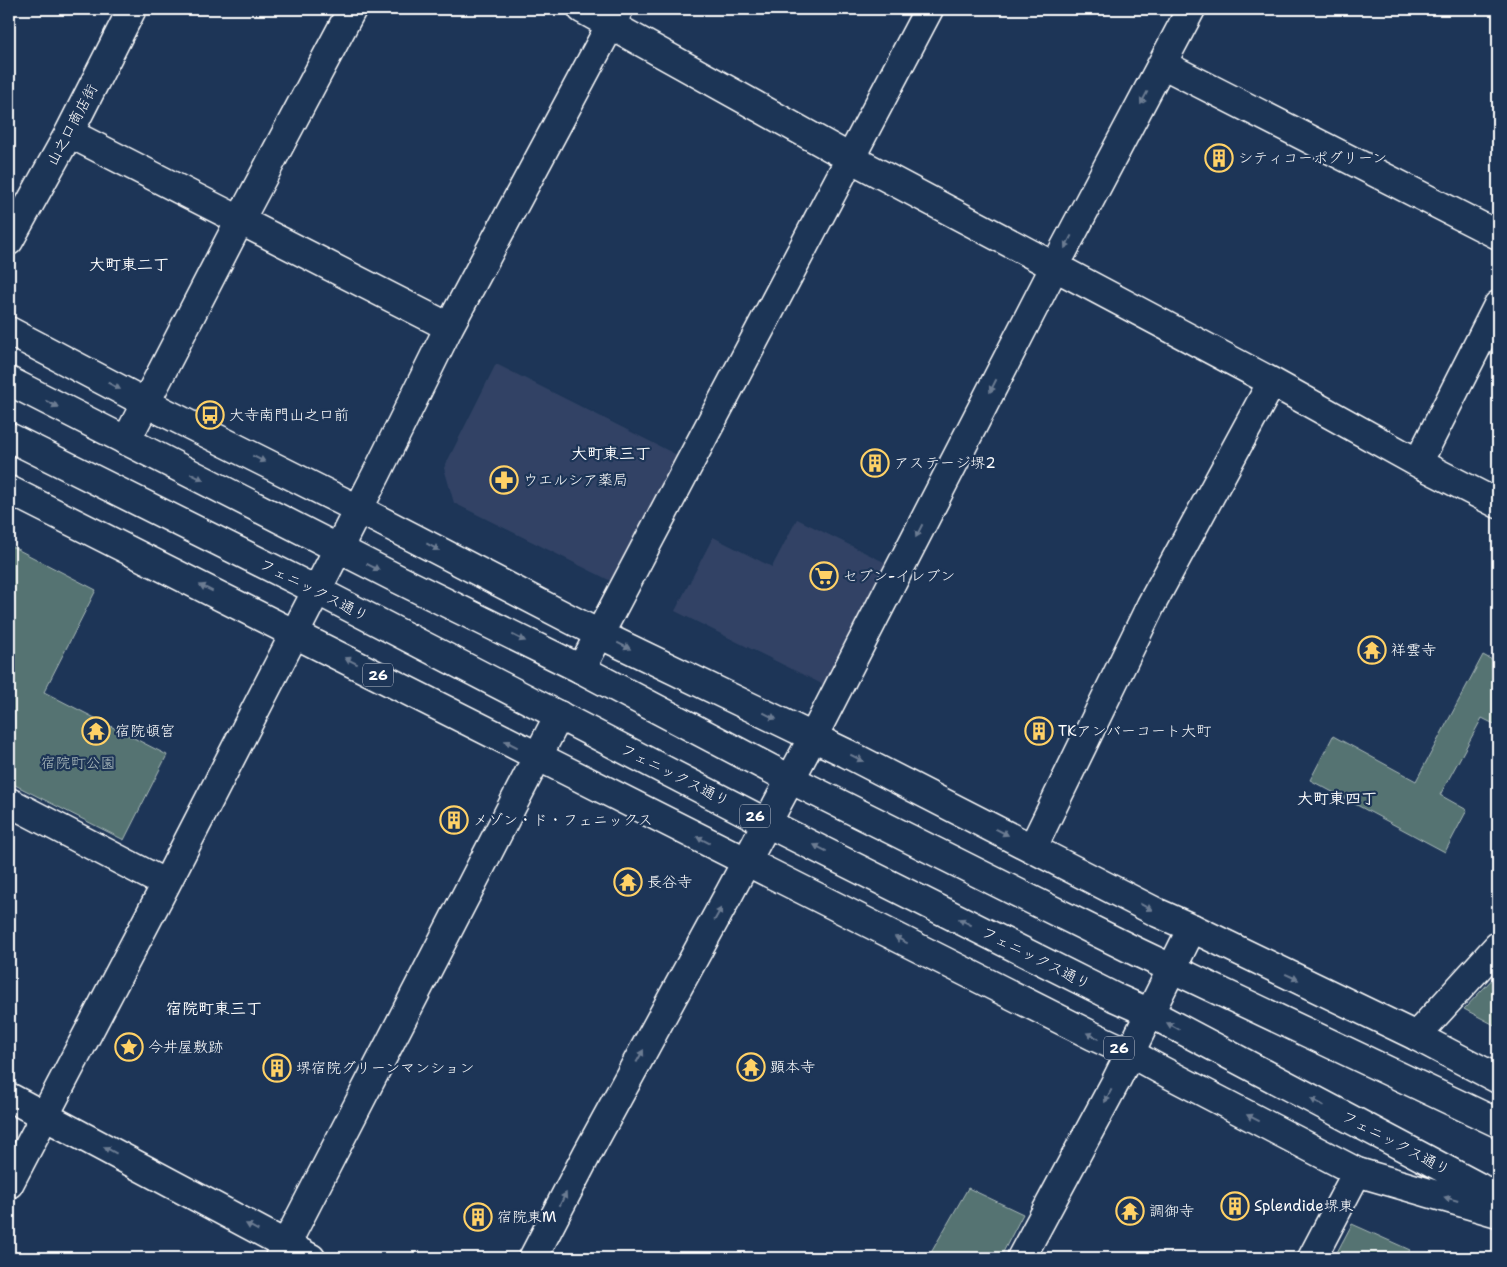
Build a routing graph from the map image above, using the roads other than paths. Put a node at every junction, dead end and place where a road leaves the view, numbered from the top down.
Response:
1 (132, 9) edge
2 (352, 9) edge
3 (582, 9) edge
4 (929, 9) edge
5 (1191, 9) edge
6 (615, 16) edge
7 (1162, 64) junction
8 (69, 133) junction
9 (850, 158) junction
10 (240, 220) junction
11 (1498, 235) edge
12 (9, 241) edge
13 (1055, 266) junction
14 (1498, 305) edge
15 (449, 328) junction
16 (9, 331) edge
17 (9, 381) edge
18 (1272, 382) junction
19 (146, 403) junction
20 (9, 437) edge
21 (126, 442) junction
22 (1418, 463) junction
23 (9, 490) edge
24 (1498, 504) edge
25 (358, 509) junction
26 (338, 549) junction
27 (316, 590) junction
28 (294, 632) junction
29 (599, 634) junction
30 (581, 669) junction
31 (559, 715) junction
32 (813, 737) junction
33 (537, 757) junction
34 (790, 779) junction
35 (9, 802) edge
36 (767, 823) junction
37 (1033, 847) junction
38 (746, 862) junction
39 (166, 884) junction
40 (1192, 928) junction
41 (1498, 946) edge
42 (1172, 968) junction
43 (1150, 1013) junction
44 (1416, 1036) junction
45 (1130, 1053) junction
46 (1498, 1079) edge
47 (9, 1097) edge
48 (45, 1116) junction
49 (1498, 1123) edge
50 (1357, 1172) junction
51 (9, 1184) edge
52 (1498, 1199) edge
53 (1498, 1213) edge
54 (282, 1252) edge
55 (311, 1258) edge
56 (533, 1258) edge
57 (1021, 1258) edge
58 (1312, 1258) edge

1 - 8 main road, 山之口商店街
2 - 10 main road
3 - 6 main road
4 - 9 main road
5 - 7 main road
6 - 9 main road
6 - 15 main road
7 - 11 main road
7 -> 13 main road
8 - 10 main road
8 - 12 main road, 山之口商店街
9 - 13 main road
9 - 29 main road
10 - 15 main road
10 - 19 main road
13 - 18 main road
13 -> 32 main road
14 - 22 main road
15 - 25 main road
16 -> 19 main road
17 -> 21 main road
18 - 22 main road
18 - 37 main road
19 - 21 main road
19 -> 25 main road
20 - 27 main road, フェニックス通り / 26
21 -> 26 main road
22 - 24 main road
28 -> 23 main road, 26
25 - 26 main road
25 -> 29 main road
26 - 27 main road
26 -> 30 main road
27 - 28 main road
27 - 31 main road, フェニックス通り / 26
33 -> 28 main road, 26
28 - 39 main road
29 - 30 main road
29 -> 32 main road
30 - 34 main road
31 - 33 main road
31 - 36 main road, フェニックス通り / 26
32 - 34 main road
32 -> 37 main road
38 -> 33 main road, 26
33 - 54 main road
34 - 36 main road
34 - 42 main road
35 - 39 main road
36 - 38 main road
43 -> 36 main road, フェニックス通り / 26
37 -> 40 main road
45 -> 38 main road, 26
56 -> 38 main road
39 - 48 main road
40 - 42 main road
40 -> 44 main road
41 - 44 main road
42 - 43 main road
42 - 49 main road
43 - 45 main road
52 -> 43 main road, フェニックス通り / 26
44 - 46 main road
50 -> 45 main road, 26
45 -> 57 main road
47 - 48 main road
48 - 51 main road
54 -> 48 main road
53 -> 50 main road, 26
50 - 58 main road
54 - 55 main road

